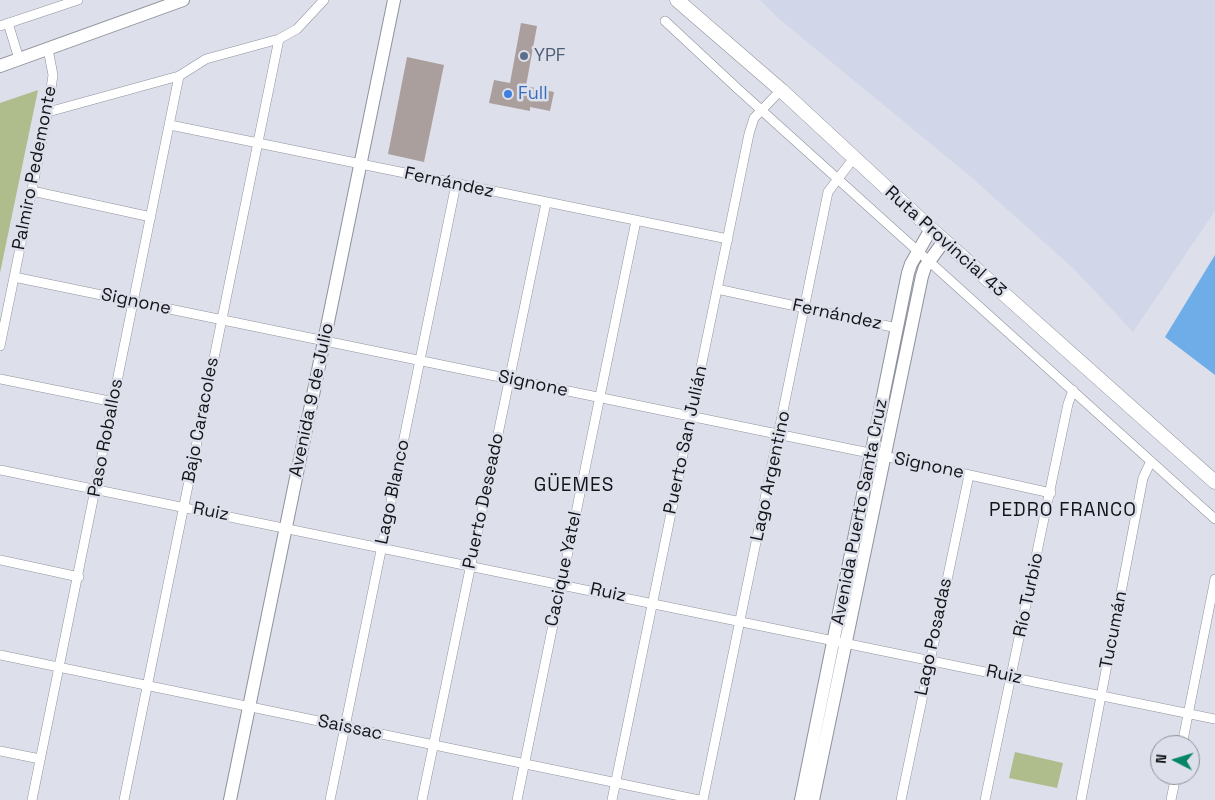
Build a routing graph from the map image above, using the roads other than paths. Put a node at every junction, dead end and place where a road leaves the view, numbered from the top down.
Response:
1 (78, 0) edge
2 (324, 0) edge
3 (394, 0) edge
4 (677, 0) edge
5 (178, 1) edge
6 (666, 21) dead end
7 (4, 25) edge
8 (279, 39) junction
9 (48, 49) junction
10 (19, 59) junction
11 (0, 66) edge
12 (179, 76) junction
13 (781, 90) junction
14 (763, 110) junction
15 (48, 112) junction
16 (170, 126) junction
17 (257, 144) junction
18 (853, 159) junction
19 (360, 165) junction
20 (837, 177) junction
21 (456, 184) junction
22 (32, 191) junction
23 (546, 202) junction
24 (151, 217) junction
25 (636, 221) junction
26 (931, 229) junction
27 (728, 240) junction
28 (944, 241) junction
29 (918, 251) junction
30 (929, 261) junction
31 (14, 277) junction
32 (717, 289) junction
33 (133, 301) junction
34 (805, 308) junction
35 (222, 319) junction
36 (897, 328) junction
37 (324, 341) junction
38 (0, 346) edge
39 (420, 360) junction
40 (0, 379) edge
41 (510, 379) junction
42 (1073, 390) junction
43 (600, 398) junction
44 (114, 402) junction
45 (691, 417) junction
46 (780, 436) junction
47 (878, 455) junction
48 (1151, 461) junction
49 (0, 470) edge
50 (969, 475) junction
51 (1215, 482) edge
52 (96, 489) junction
53 (1051, 493) junction
54 (184, 506) junction
55 (1215, 519) edge
56 (286, 527) junction
57 (382, 547) junction
58 (0, 560) edge
59 (471, 565) junction
60 (79, 576) junction
61 (1215, 579) edge
62 (562, 583) junction
63 (653, 602) junction
64 (740, 622) junction
65 (840, 641) junction
66 (0, 655) edge
67 (929, 659) junction
68 (59, 668) junction
69 (1012, 677) junction
70 (147, 686) junction
71 (1101, 695) junction
72 (248, 707) junction
73 (1188, 713) junction
74 (1215, 719) edge
75 (345, 727) junction
76 (1184, 735) edge
77 (434, 745) junction
78 (0, 751) edge
79 (40, 759) junction
80 (524, 764) junction
81 (616, 782) junction
82 (1174, 785) edge
83 (32, 800) edge
84 (124, 800) edge
85 (230, 800) edge
86 (330, 800) edge
87 (422, 800) edge
88 (517, 800) edge
89 (612, 800) edge
90 (700, 800) edge
91 (703, 800) edge
92 (801, 800) edge
93 (813, 800) edge
94 (901, 800) edge
95 (985, 800) edge
96 (1081, 800) edge
97 (1171, 800) edge

1 - 7 street
2 - 8 street
3 - 19 street, Avenida 9 de Julio
4 - 13 main road, Ruta Provincial 43
5 - 9 street
6 - 14 street
7 - 10 street
8 - 12 street
8 - 17 street, Bajo Caracoles
9 - 10 street
9 - 15 street, Palmiro Pedemonte
10 - 11 street
12 - 15 street
12 - 16 street, Paso Roballos
13 - 14 street, Puerto San Julián
13 - 18 main road, Ruta Provincial 43
14 - 20 street
14 - 27 street, Puerto San Julián
15 - 22 street, Palmiro Pedemonte
16 - 17 street, Fernández
16 - 24 street, Paso Roballos
17 - 19 street, Fernández
17 - 35 street, Bajo Caracoles
18 - 20 street, Lago Argentino
18 - 26 main road, Ruta Provincial 43
19 - 21 street, Fernández
19 - 37 street, Avenida 9 de Julio
20 - 29 street
20 - 34 street, Lago Argentino
21 - 23 street, Fernández
21 - 39 street, Lago Blanco
22 - 24 street
22 - 31 street, Palmiro Pedemonte
23 - 25 street, Fernández
23 - 41 street, Puerto Deseado
24 - 33 street, Paso Roballos
25 - 27 street, Fernández
25 - 43 street, Cacique Yatel
26 - 28 main road, Ruta Provincial 43
26 - 29 street, Avenida Puerto Santa Cruz
27 - 32 street, Puerto San Julián
28 - 30 street, Avenida Puerto Santa Cruz
28 - 51 main road, Ruta Provincial 43
29 - 30 street
29 - 36 street, Avenida Puerto Santa Cruz
30 - 42 street
30 - 47 street, Avenida Puerto Santa Cruz
31 - 33 street, Signone
31 - 38 street, Palmiro Pedemonte
32 - 34 street, Fernández
32 - 45 street, Puerto San Julián
33 - 35 street, Signone
33 - 44 street, Paso Roballos
34 - 36 street, Fernández
34 - 46 street, Lago Argentino
35 - 37 street, Signone
35 - 54 street, Bajo Caracoles
36 - 47 street, Avenida Puerto Santa Cruz
37 - 39 street, Signone
37 - 56 street, Avenida 9 de Julio
39 - 41 street, Signone
39 - 57 street, Lago Blanco
40 - 44 street
41 - 43 street, Signone
41 - 59 street, Puerto Deseado
42 - 48 street
42 - 53 street, Río Turbio
43 - 45 street, Signone
43 - 62 street, Cacique Yatel
44 - 52 street, Paso Roballos
45 - 46 street, Signone
45 - 63 street, Puerto San Julián
46 - 47 street, Signone
46 - 64 street, Lago Argentino
47 - 50 street, Signone
47 - 65 street, Avenida Puerto Santa Cruz
48 - 55 street
48 - 71 street, Tucumán
49 - 52 street, Ruiz
50 - 53 street, Signone
50 - 67 street, Lago Posadas
52 - 54 street, Ruiz
52 - 60 street, Paso Roballos
53 - 69 street, Río Turbio
54 - 56 street, Ruiz
54 - 70 street, Bajo Caracoles
56 - 57 street, Ruiz
56 - 72 street, Avenida 9 de Julio
57 - 59 street, Ruiz
57 - 75 street, Lago Blanco
58 - 60 street
59 - 62 street, Ruiz
59 - 77 street, Puerto Deseado
60 - 68 street, Paso Roballos
61 - 73 street
62 - 63 street, Ruiz
62 - 80 street, Cacique Yatel
63 - 64 street, Ruiz
63 - 81 street, Puerto San Julián
64 - 65 street, Ruiz
64 - 91 street, Lago Argentino
65 - 67 street, Ruiz
65 - 92 street, Avenida Puerto Santa Cruz
65 - 93 street, Avenida Puerto Santa Cruz
66 - 68 street, Saissac
67 - 69 street, Ruiz
67 - 94 street, Lago Posadas
68 - 70 street, Saissac
68 - 79 street, Paso Roballos
69 - 71 street, Ruiz
69 - 95 street, Río Turbio
70 - 72 street, Saissac
70 - 84 street, Bajo Caracoles
71 - 73 street, Ruiz
71 - 96 street, Tucumán
72 - 75 street, Saissac
72 - 85 street, Avenida 9 de Julio
73 - 74 street, Ruiz
73 - 76 street
75 - 77 street, Saissac
75 - 86 street, Lago Blanco
77 - 80 street, Saissac
77 - 87 street, Puerto Deseado
78 - 79 street
79 - 83 street, Paso Roballos
80 - 81 street, Saissac
80 - 88 street, Cacique Yatel
81 - 89 street, Puerto San Julián
81 - 90 street, Saissac
82 - 97 street

